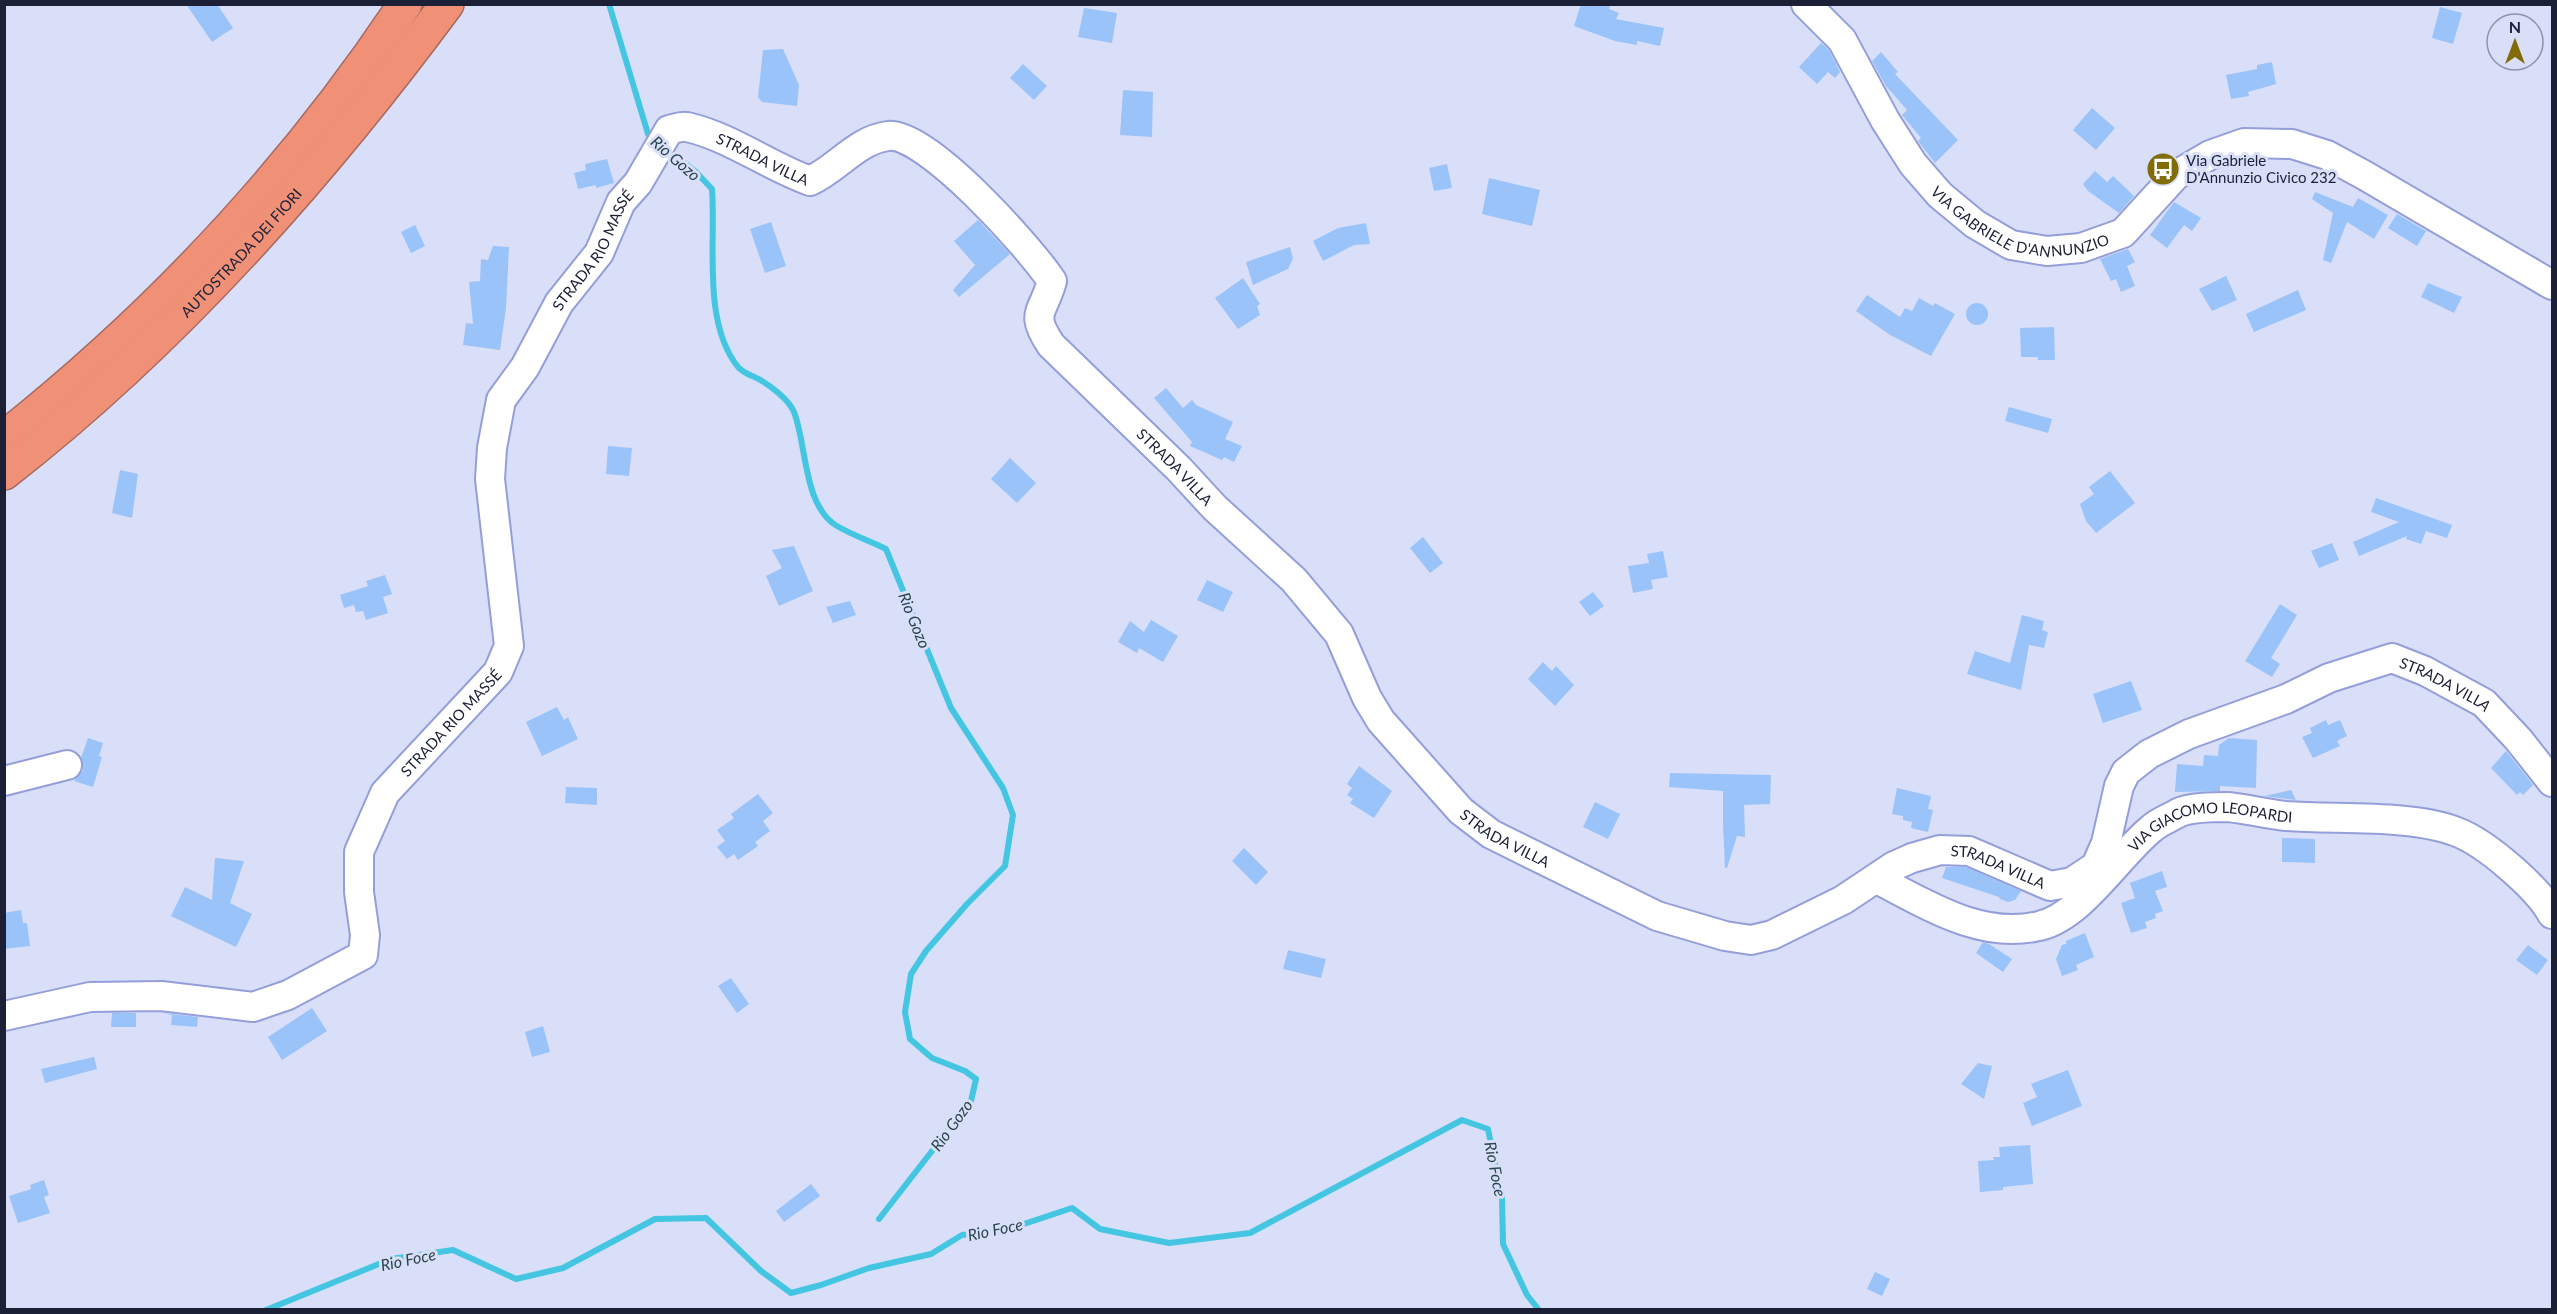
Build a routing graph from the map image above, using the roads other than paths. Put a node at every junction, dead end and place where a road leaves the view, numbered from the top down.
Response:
1 (405, 4) edge
2 (447, 4) edge
3 (1806, 4) edge
4 (653, 154) joint
5 (2553, 285) edge
6 (169, 310) junction
7 (4, 438) edge
8 (4, 473) edge
9 (67, 765) dead end
10 (4, 781) edge
11 (2553, 782) edge
12 (2095, 876) junction
13 (1877, 879) junction
14 (2553, 914) edge
15 (4, 1016) edge

1 - 6 highway, AUTOSTRADA DEI FIORI
2 - 6 highway, AUTOSTRADA DEI FIORI
3 - 5 street, VIA GABRIELE D'ANNUNZIO
4 - 13 street, STRADA VILLA
4 - 15 street, STRADA RIO MASSÉ
6 - 7 highway, AUTOSTRADA DEI FIORI
6 - 8 highway, AUTOSTRADA DEI FIORI
9 - 10 street
11 - 12 street, STRADA VILLA
12 - 13 street, STRADA VILLA
12 - 13 street, VIA GIACOMO LEOPARDI
12 - 14 street, VIA GIACOMO LEOPARDI

